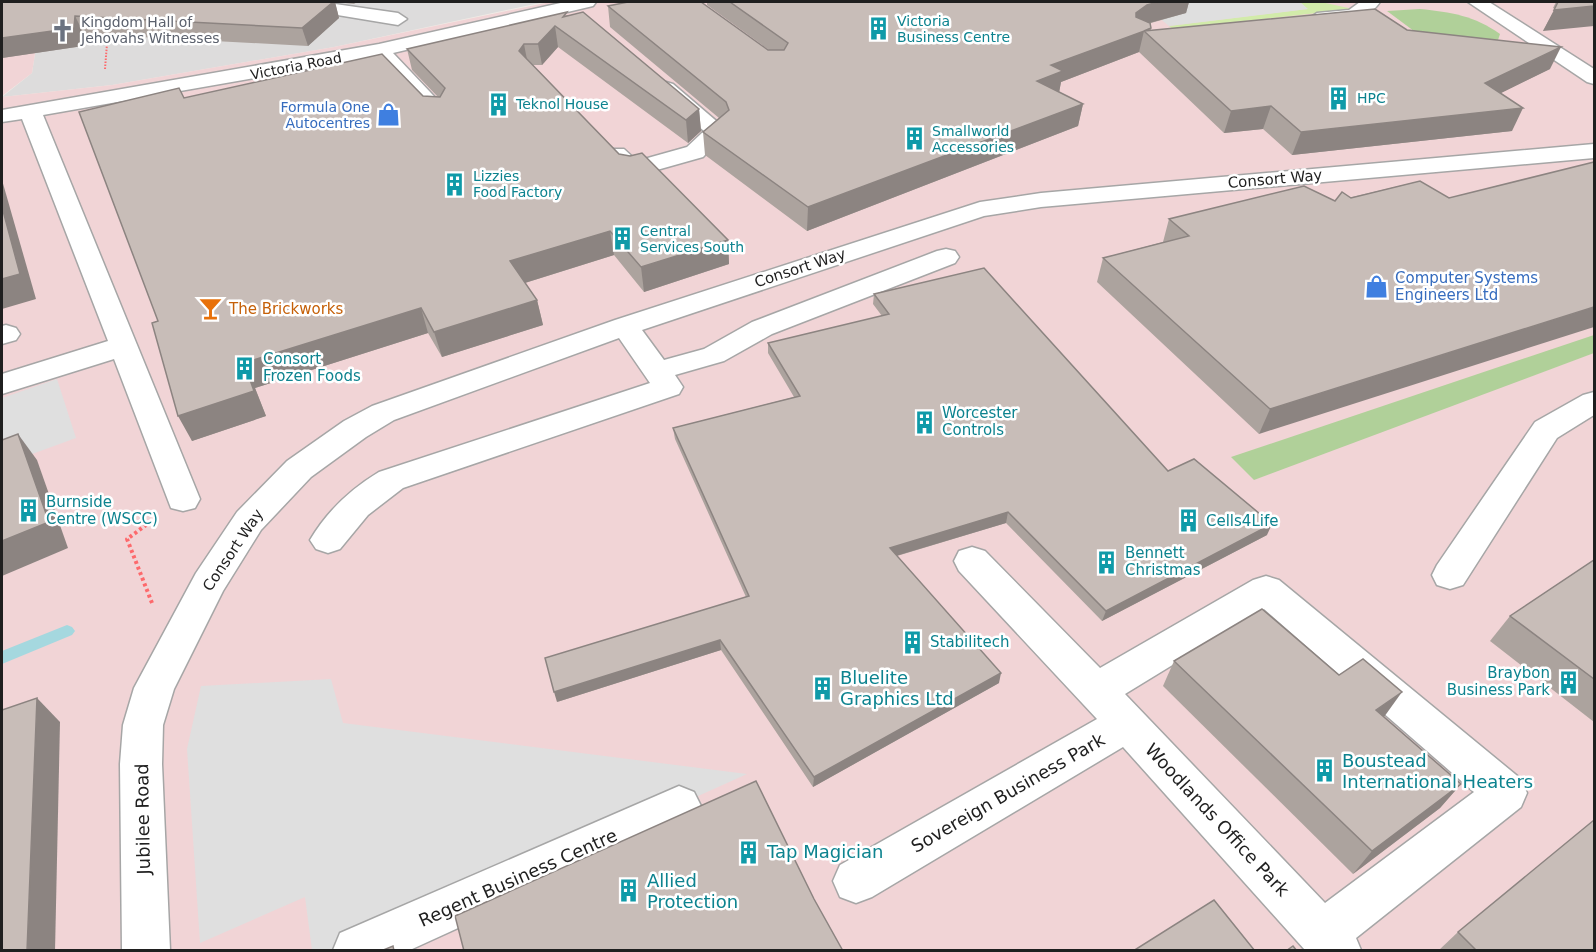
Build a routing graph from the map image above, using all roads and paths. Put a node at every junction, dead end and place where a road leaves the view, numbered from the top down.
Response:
1 (289, 2) edge
2 (1371, 2) edge
3 (1478, 2) edge
4 (581, 9) edge
5 (398, 18) dead end
6 (1296, 21) edge
7 (109, 23) edge
8 (379, 50) junction
9 (648, 72) edge
10 (1594, 78) edge
11 (103, 99) junction
12 (30, 111) junction
13 (438, 112) edge
14 (2, 116) edge
15 (600, 137) edge
16 (1594, 151) edge
17 (946, 257) dead end
18 (625, 326) junction
19 (124, 345) junction
20 (657, 371) junction
21 (2, 384) edge
22 (1594, 402) edge
23 (183, 499) dead end
24 (127, 539) dead end
25 (328, 540) dead end
26 (972, 561) dead end
27 (1450, 575) dead end
28 (152, 603) dead end
29 (154, 688) joint
30 (1096, 691) junction
31 (1128, 723) junction
32 (679, 806) dead end
33 (856, 881) dead end
34 (1330, 943) edge
35 (146, 951) edge
36 (357, 951) edge

1 - 5 street
2 - 6 street
3 - 10 street
4 - 8 street, Victoria Road
7 - 11 path
8 - 11 street, Victoria Road
8 - 13 street
9 - 15 street
11 - 12 street, Victoria Road
12 - 14 street, Victoria Road
12 - 19 street
16 - 18 street, Consort Way
17 - 20 street
18 - 20 street
18 - 29 street, Consort Way
19 - 21 street
19 - 23 street
20 - 25 street
22 - 27 street
24 - 28 path
26 - 30 street, Woodlands Office Park
29 - 35 street, Jubilee Road
30 - 31 street, Woodlands Office Park
30 - 34 street
31 - 33 street, Sovereign Business Park
31 - 34 street, Woodlands Office Park
32 - 36 street, Regent Business Centre

